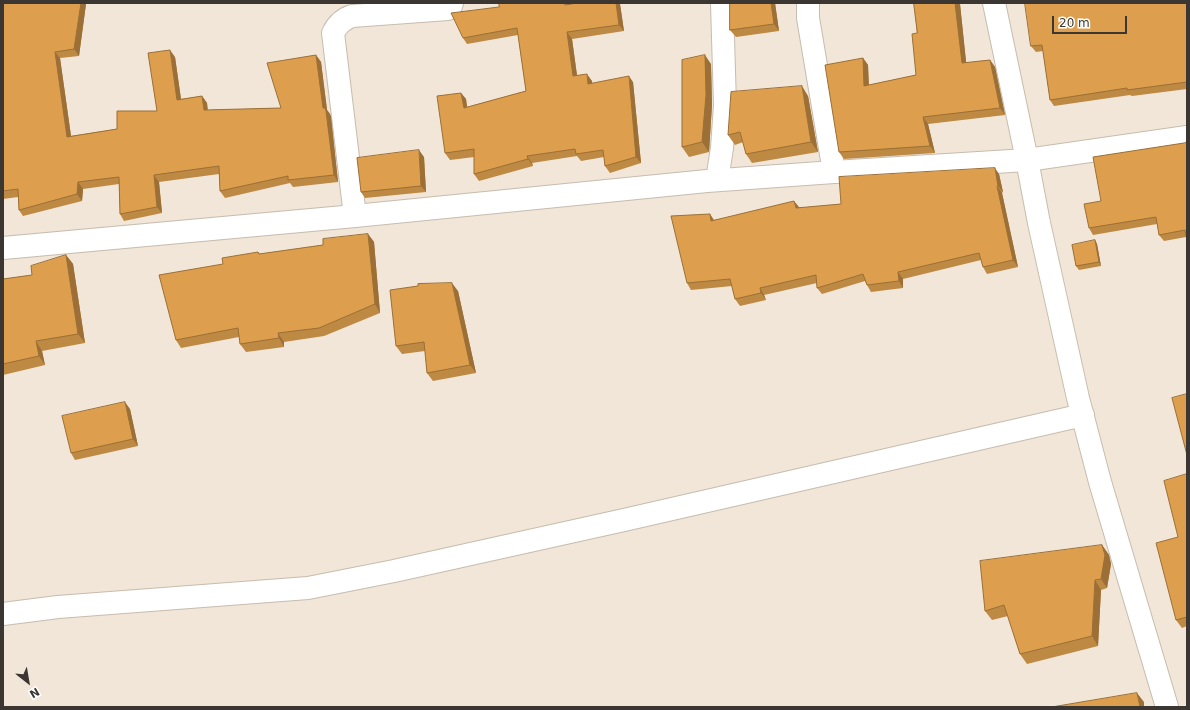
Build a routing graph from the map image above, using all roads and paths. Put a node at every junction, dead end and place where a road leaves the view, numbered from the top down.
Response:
1 (452, 3) edge
2 (722, 3) edge
3 (808, 3) edge
4 (994, 3) edge
5 (1187, 137) edge
6 (1027, 160) junction
7 (834, 172) junction
8 (717, 180) junction
9 (355, 216) junction
10 (3, 248) edge
11 (1083, 415) junction
12 (3, 614) edge
13 (1166, 707) edge

1 - 9 street
2 - 8 street
3 - 7 street
4 - 6 street
5 - 6 street
6 - 7 street
6 - 11 street
7 - 8 street
8 - 9 street
9 - 10 street
11 - 12 street
11 - 13 street

